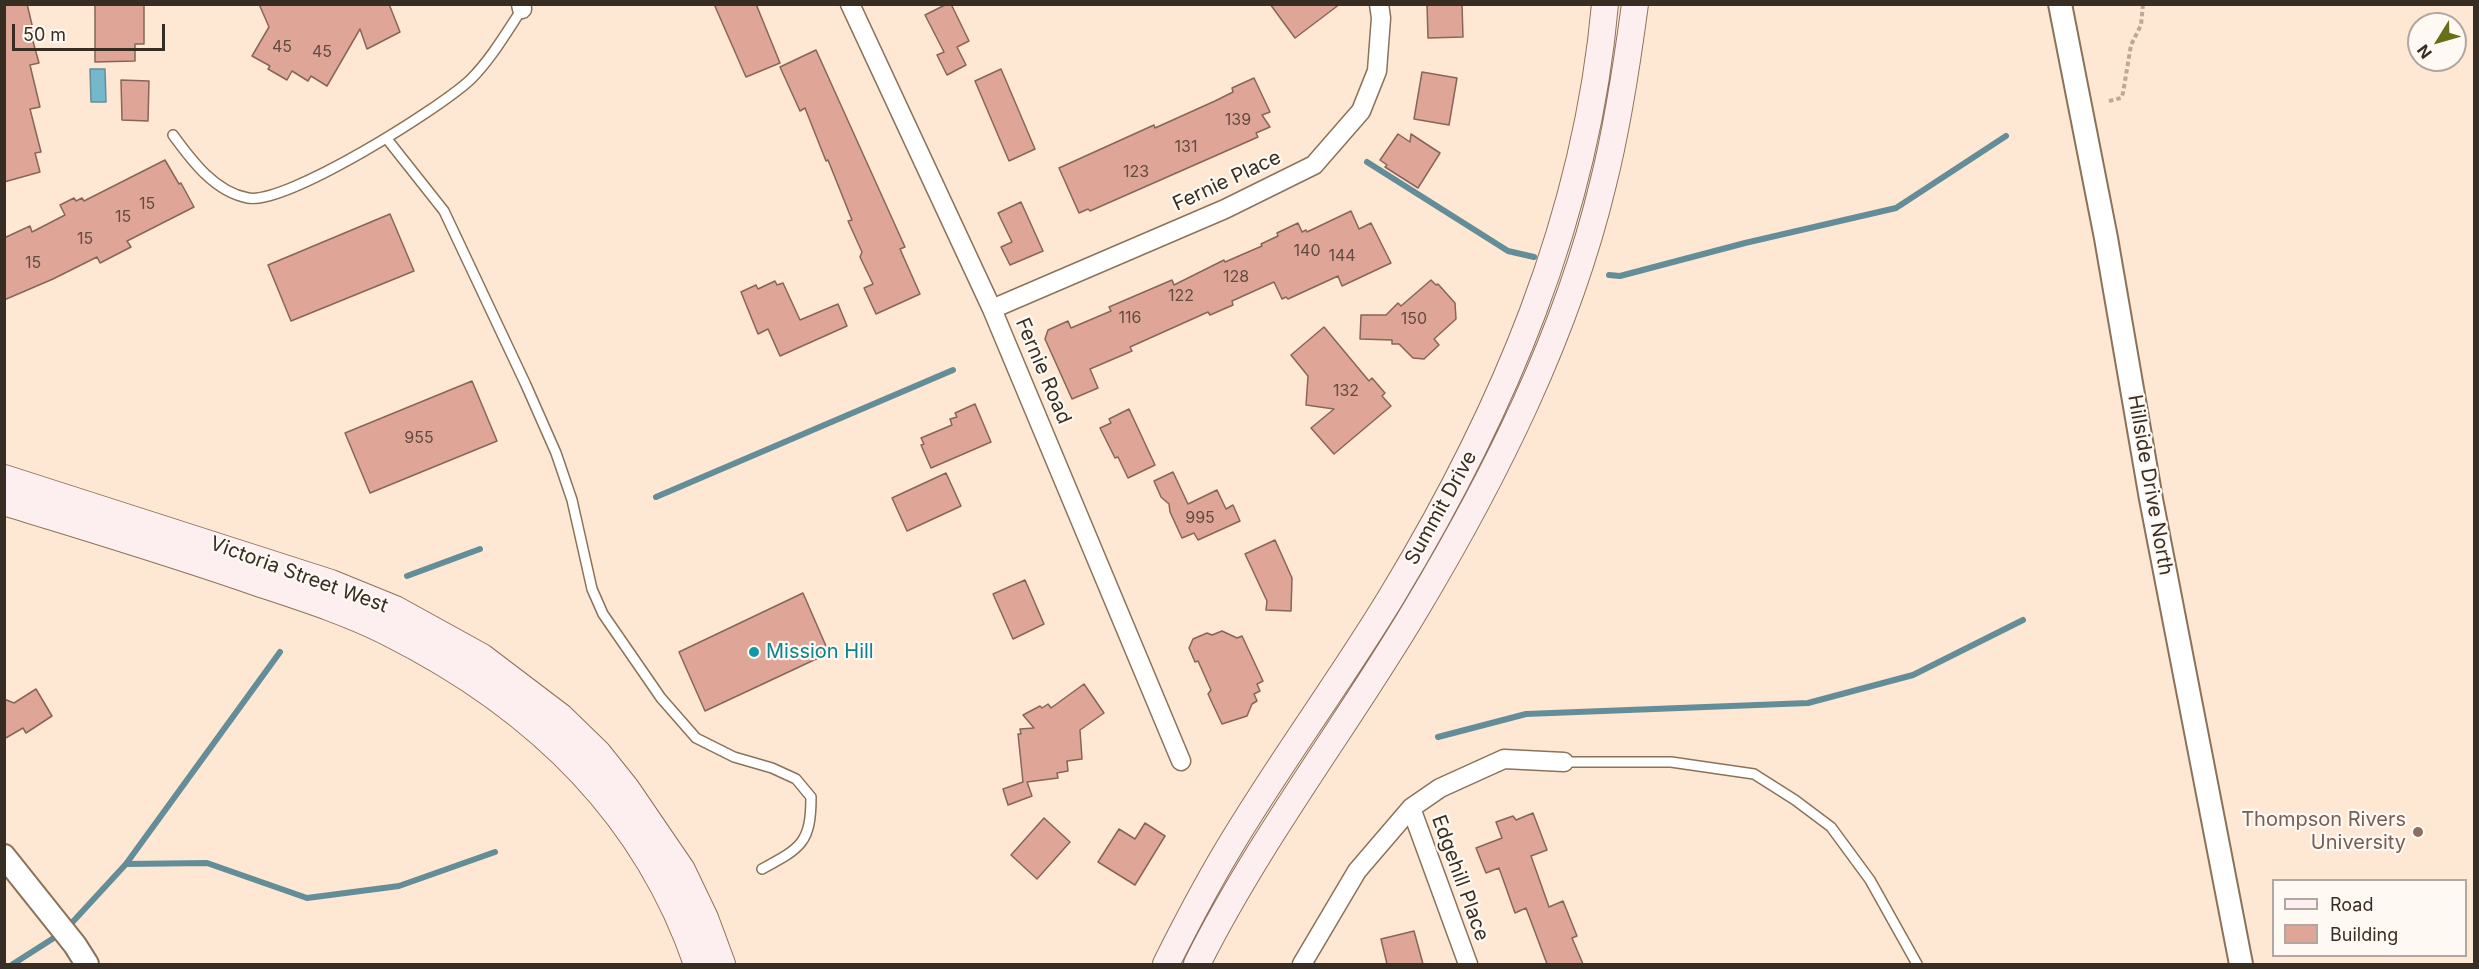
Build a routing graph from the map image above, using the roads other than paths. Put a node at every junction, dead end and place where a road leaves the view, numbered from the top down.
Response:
1 (850, 4) edge
2 (1379, 4) edge
3 (1605, 4) edge
4 (1635, 4) edge
5 (2060, 4) edge
6 (521, 7) edge
7 (173, 135) dead end
8 (387, 139) junction
9 (992, 309) junction
10 (4, 478) edge
11 (4, 502) edge
12 (1181, 761) dead end
13 (1564, 762) joint
14 (1411, 808) junction
15 (4, 856) edge
16 (762, 869) dead end
17 (87, 964) edge
18 (697, 964) edge
19 (722, 964) edge
20 (1166, 964) edge
21 (1197, 964) edge
22 (1302, 964) edge
23 (1468, 964) edge
24 (1917, 964) edge
25 (2241, 964) edge

1 - 9 street, Fernie Road
2 - 9 street, Fernie Place
3 - 20 main road, Summit Drive
4 - 21 main road, Summit Drive
5 - 25 street, Hillside Drive North
6 - 8 lane
7 - 8 lane
8 - 16 lane
9 - 12 street, Fernie Road
10 - 19 main road, Victoria Street West
11 - 18 main road, Victoria Street West
13 - 14 street
13 - 24 lane
14 - 22 street
14 - 23 street, Edgehill Place
15 - 17 street

